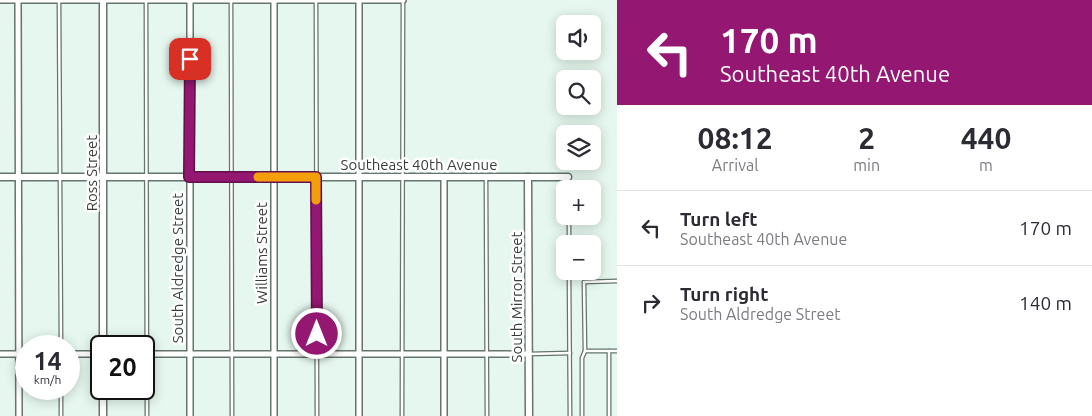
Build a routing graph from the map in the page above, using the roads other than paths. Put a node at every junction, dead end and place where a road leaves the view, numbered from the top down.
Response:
1 (0, 0) edge
2 (18, 0) edge
3 (59, 0) edge
4 (103, 0) edge
5 (146, 0) edge
6 (190, 0) edge
7 (231, 0) edge
8 (274, 0) edge
9 (316, 0) edge
10 (359, 0) edge
11 (403, 0) edge
12 (0, 177) edge
13 (18, 177) junction
14 (189, 177) junction
15 (231, 177) junction
16 (273, 177) junction
17 (316, 177) junction
18 (359, 177) junction
19 (402, 177) junction
20 (444, 177) junction
21 (486, 177) junction
22 (528, 177) junction
23 (568, 177) edge
24 (60, 178) junction
25 (104, 178) junction
26 (147, 178) junction
27 (569, 280) edge
28 (617, 281) edge
29 (19, 335) edge
30 (61, 335) edge
31 (103, 335) edge
32 (145, 335) edge
33 (585, 351) junction
34 (609, 351) junction
35 (617, 351) edge
36 (486, 353) junction
37 (570, 353) junction
38 (0, 354) edge
39 (15, 354) edge
40 (155, 354) edge
41 (190, 354) junction
42 (232, 354) junction
43 (274, 354) junction
44 (317, 354) junction
45 (359, 354) junction
46 (402, 354) junction
47 (444, 354) junction
48 (529, 354) junction
49 (19, 400) edge
50 (61, 400) edge
51 (103, 400) edge
52 (146, 400) edge
53 (19, 416) edge
54 (61, 416) edge
55 (103, 416) edge
56 (147, 416) edge
57 (190, 416) edge
58 (232, 416) edge
59 (274, 416) edge
60 (317, 416) edge
61 (359, 416) edge
62 (402, 416) edge
63 (444, 416) edge
64 (487, 416) edge
65 (529, 416) edge
66 (570, 416) edge
67 (582, 416) edge
68 (609, 416) edge

1 - 2 street
2 - 3 street
2 - 13 street
3 - 4 street
3 - 24 lane
4 - 5 street
4 - 25 street, Ross Street
5 - 6 street
5 - 26 lane
6 - 7 street
6 - 14 street, South Aldredge Street
7 - 8 street
7 - 15 lane
8 - 9 street
8 - 16 street, Williams Street
9 - 10 street
9 - 17 lane
10 - 11 street
10 - 18 street
11 - 19 lane
12 - 13 street, Southeast 40th Avenue
13 - 24 street, Southeast 40th Avenue
13 - 29 street
14 - 15 street, Southeast 40th Avenue
14 - 26 street, Southeast 40th Avenue
14 - 41 street, South Aldredge Street
15 - 16 street, Southeast 40th Avenue
15 - 42 lane
16 - 17 street, Southeast 40th Avenue
16 - 43 street, Williams Street
17 - 18 street, Southeast 40th Avenue
17 - 44 lane
18 - 19 street, Southeast 40th Avenue
18 - 45 street
19 - 20 street, Southeast 40th Avenue
19 - 46 lane
20 - 21 street, Southeast 40th Avenue
20 - 47 street
21 - 22 street, Southeast 40th Avenue
21 - 36 lane
22 - 23 street, Southeast 40th Avenue
22 - 48 street, South Mirror Street
24 - 25 street, Southeast 40th Avenue
24 - 30 lane
25 - 26 street, Southeast 40th Avenue
25 - 31 street, Ross Street
26 - 32 lane
27 - 37 lane
28 - 33 lane
33 - 34 lane
33 - 67 lane
34 - 35 lane
34 - 68 lane
36 - 47 street
36 - 48 street
36 - 64 lane
37 - 48 lane
37 - 66 lane
38 - 39 street
40 - 41 street
41 - 42 street
41 - 57 street, South Aldredge Street
42 - 43 street
42 - 58 lane
43 - 44 street
43 - 59 street, Williams Street
44 - 45 street
44 - 60 lane
45 - 46 street
45 - 61 street
46 - 47 street
46 - 62 lane
47 - 63 street
48 - 65 street, South Mirror Street
49 - 53 street
50 - 54 lane
51 - 55 street
52 - 56 lane

